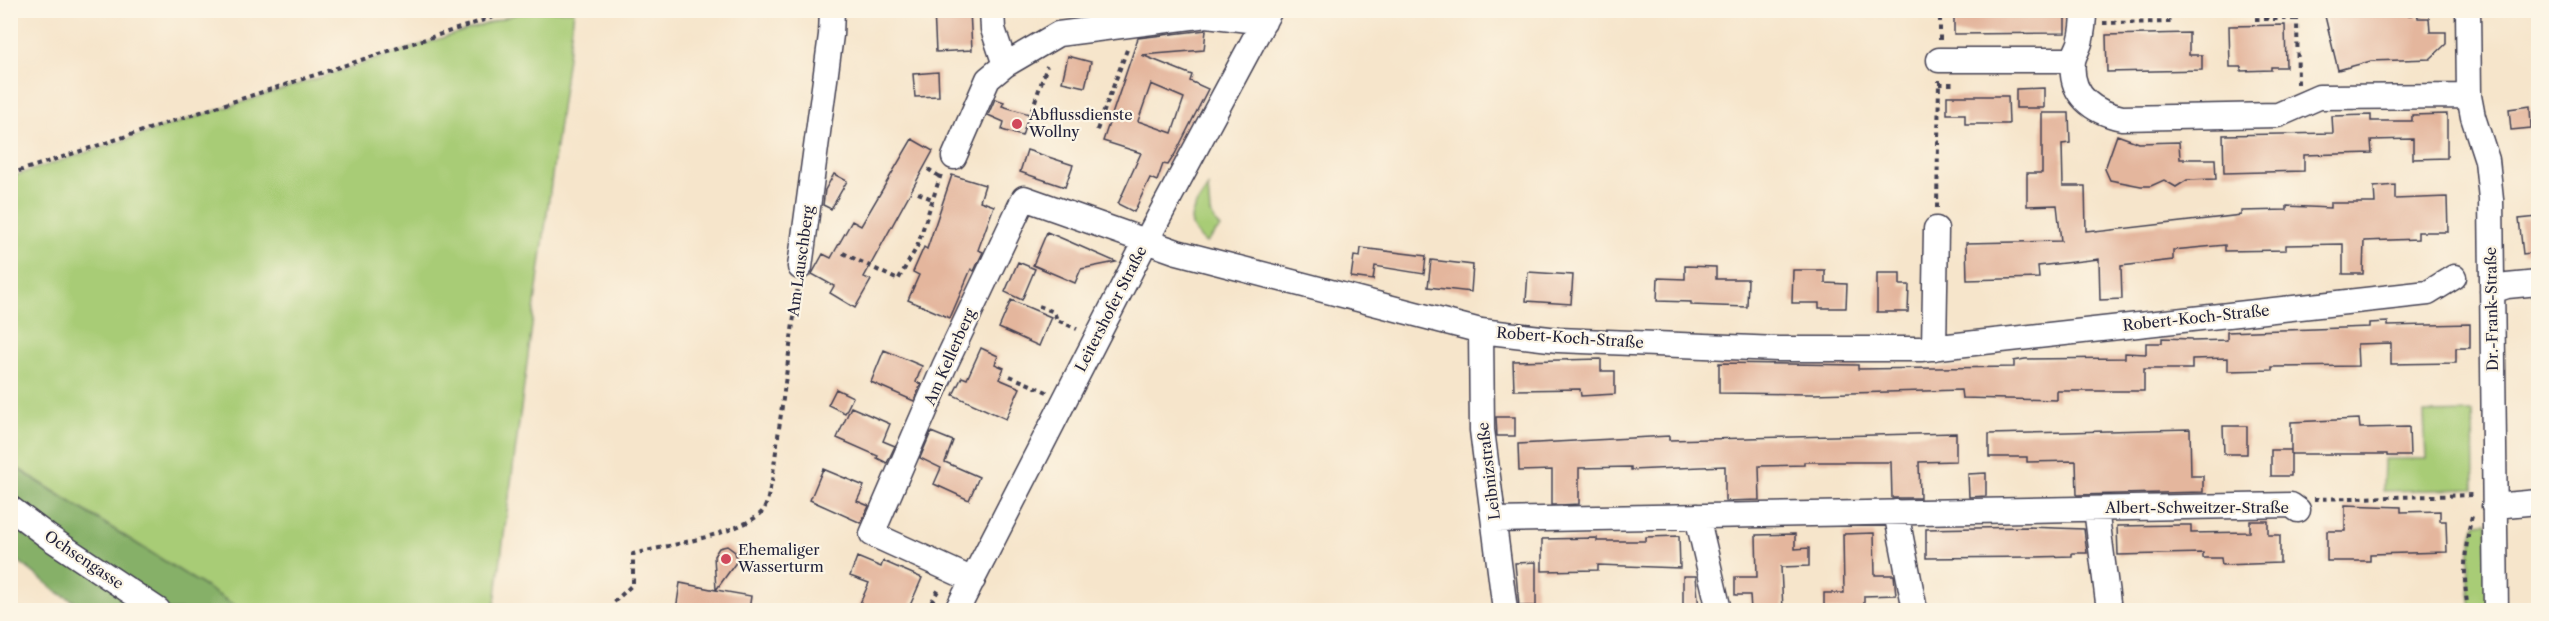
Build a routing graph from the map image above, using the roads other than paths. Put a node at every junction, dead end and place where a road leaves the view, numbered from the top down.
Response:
1 (832, 10) edge
2 (992, 10) edge
3 (2468, 10) edge
4 (1206, 13) edge
5 (1267, 16) edge
6 (2084, 17) edge
7 (1939, 60) road end
8 (2073, 60) junction
9 (1005, 65) junction
10 (2469, 96) junction
11 (954, 157) road end
12 (1936, 229) road end
13 (1145, 243) junction
14 (800, 267) road end
15 (2454, 277) dead end
16 (2538, 283) edge
17 (2492, 291) junction
18 (1481, 331) junction
19 (1934, 348) junction
20 (2494, 501) junction
21 (2538, 502) edge
22 (10, 508) edge
23 (2096, 508) junction
24 (2298, 510) road end
25 (1896, 512) junction
26 (1697, 516) junction
27 (1495, 520) junction
28 (974, 580) junction
29 (158, 610) edge
30 (957, 610) edge
31 (1504, 610) edge
32 (1719, 610) edge
33 (1915, 610) edge
34 (2109, 610) edge
35 (2496, 610) edge

1 - 14 street, Am Lauschberg
2 - 9 street
3 - 10 street, Dr.-Frank-Straße
4 - 5 street
4 - 9 street
5 - 13 street, Leitershofer Straße
6 - 8 street
7 - 8 street
8 - 10 street
9 - 11 street
10 - 17 street, Dr.-Frank-Straße
12 - 19 street
13 - 18 street, Robert-Koch-Straße
13 - 28 street, Leitershofer Straße
13 - 28 street, Am Kellerberg
15 - 19 street, Robert-Koch-Straße
16 - 17 street
17 - 20 street, Dr.-Frank-Straße
18 - 19 street, Robert-Koch-Straße
18 - 27 street, Leibnizstraße
20 - 21 street
20 - 35 street, Dr.-Frank-Straße
22 - 29 street, Ochsengasse
23 - 24 street, Albert-Schweitzer-Straße
23 - 25 street, Albert-Schweitzer-Straße
23 - 34 street, Albert-Schweitzer-Straße
25 - 26 street, Albert-Schweitzer-Straße
25 - 33 street
26 - 27 street, Albert-Schweitzer-Straße
26 - 32 street
27 - 31 street, Leibnizstraße
28 - 30 street, Leitershofer Straße

